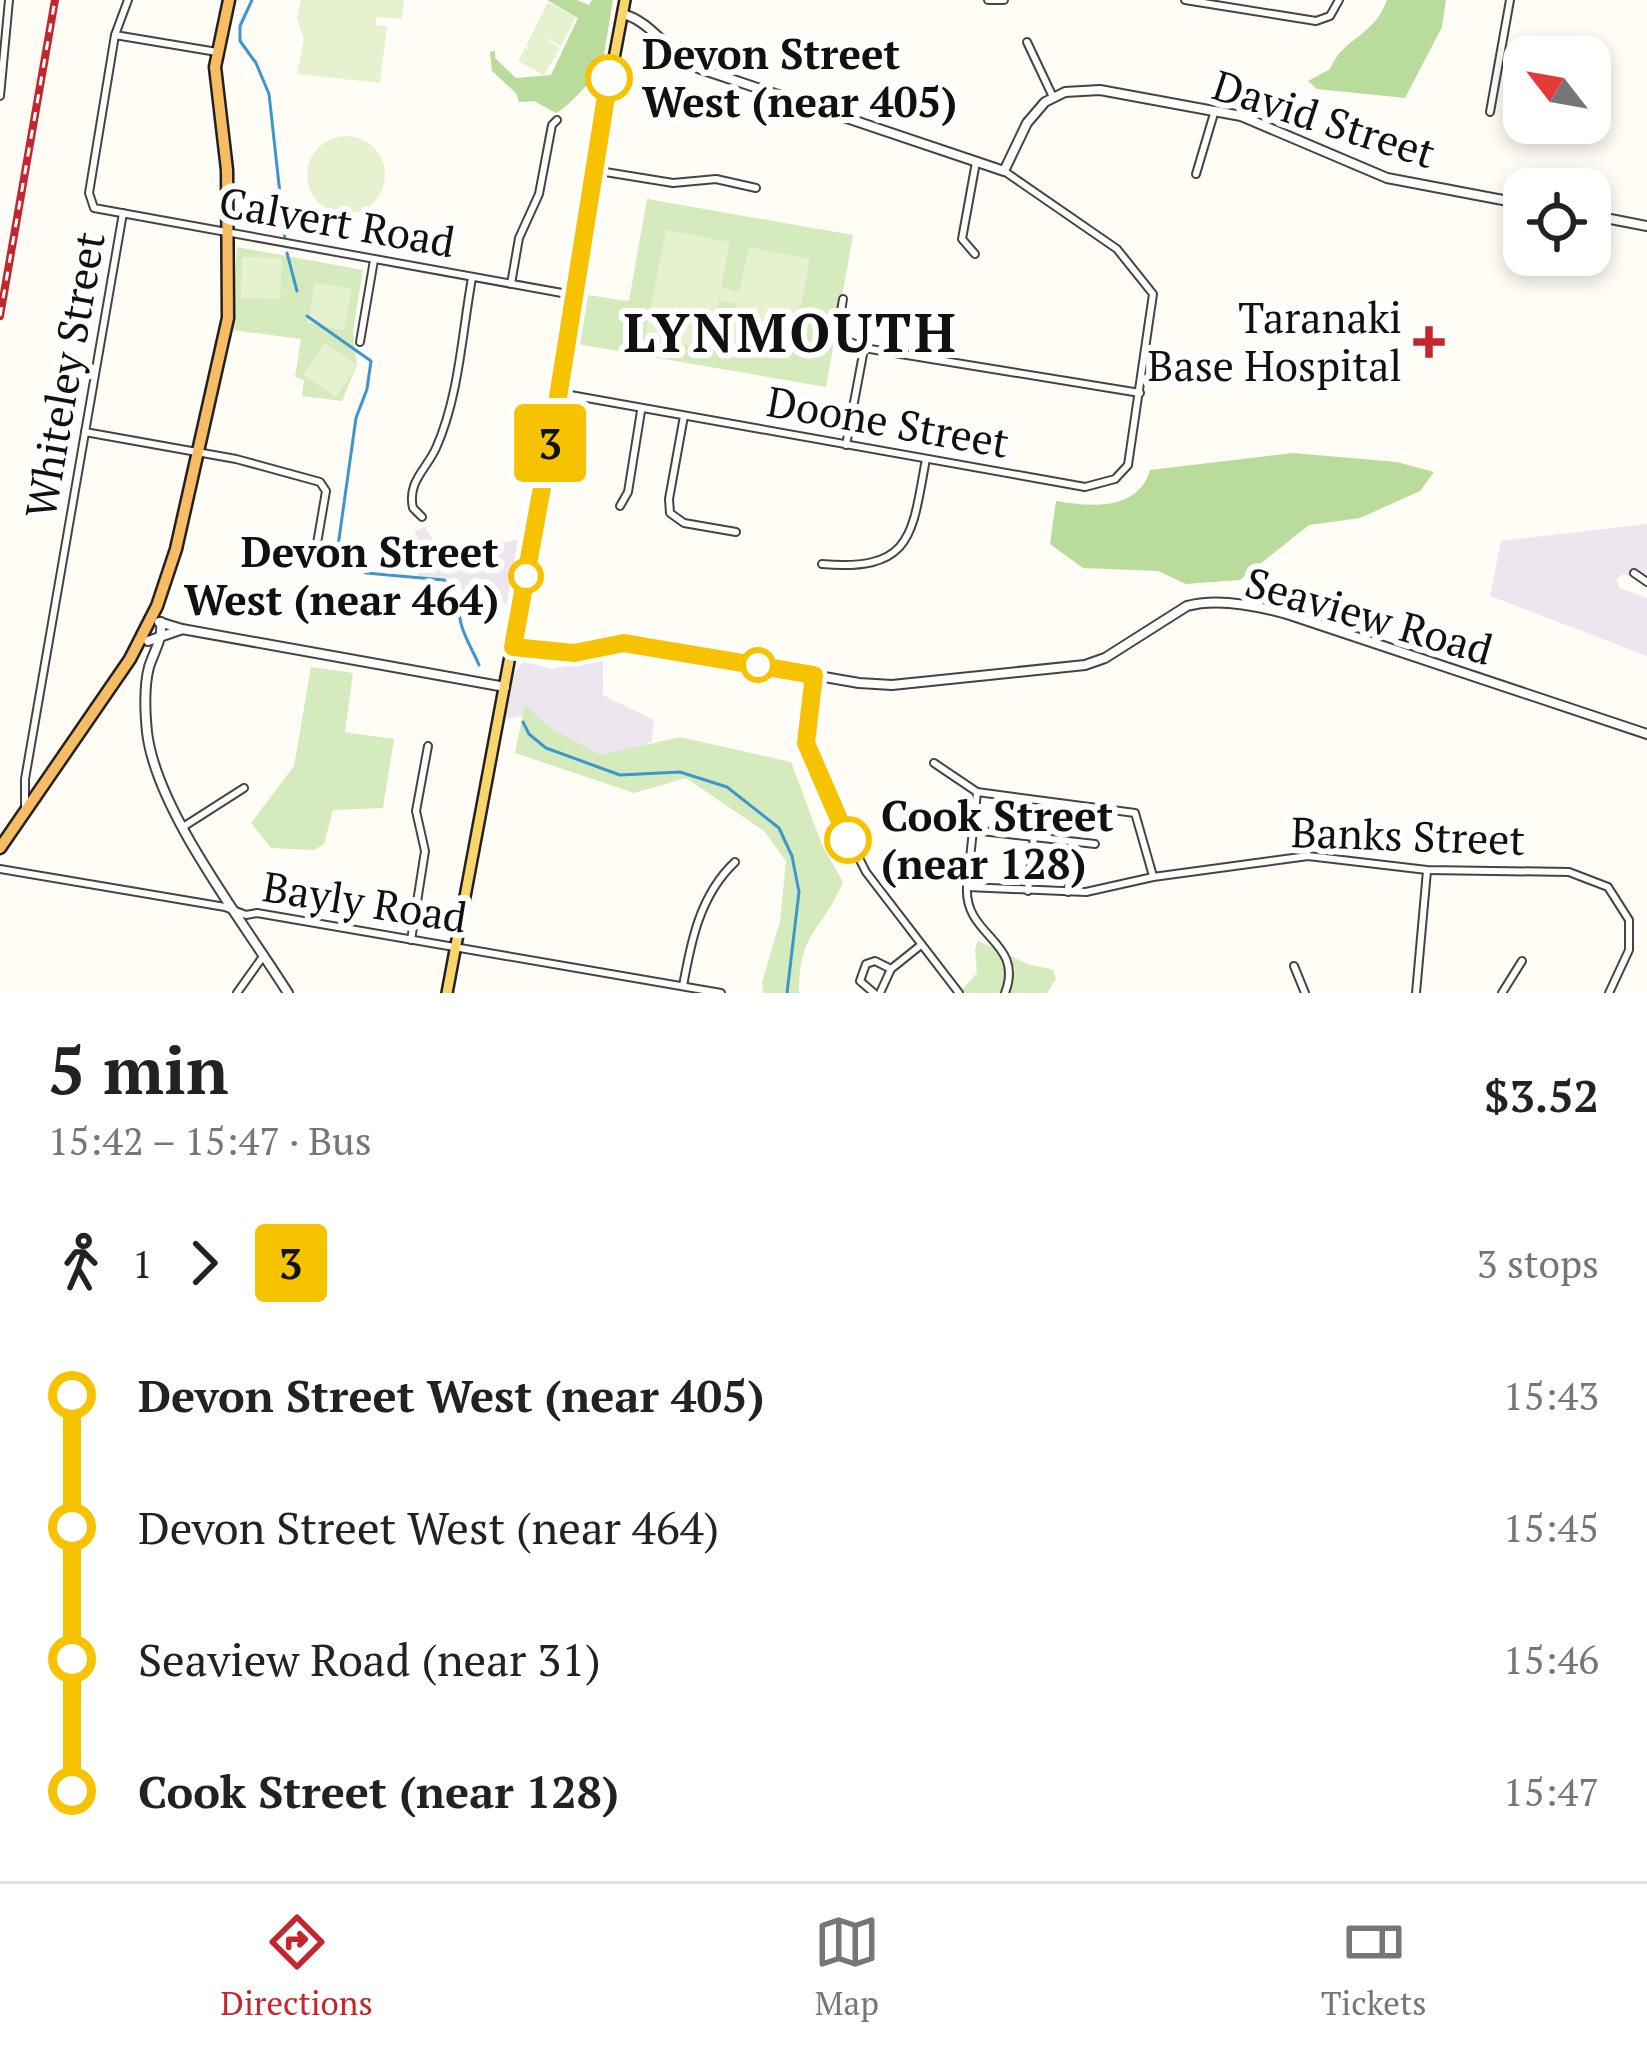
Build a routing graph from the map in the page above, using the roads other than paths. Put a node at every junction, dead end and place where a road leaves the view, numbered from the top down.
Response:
1 (9, 0) edge
2 (128, 0) edge
3 (229, 0) edge
4 (625, 0) edge
5 (988, 0) edge
6 (1004, 0) edge
7 (1185, 0) edge
8 (1339, 0) edge
9 (1510, 0) edge
10 (623, 14) junction
11 (115, 35) junction
12 (1027, 42) dead end
13 (217, 52) junction
14 (0, 96) edge
15 (1053, 97) junction
16 (1215, 110) junction
17 (1490, 112) dead end
18 (557, 120) dead end
19 (976, 162) junction
20 (593, 170) junction
21 (1004, 170) junction
22 (1196, 174) dead end
23 (756, 188) dead end
24 (1503, 200) edge
25 (123, 213) junction
26 (1611, 219) edge
27 (1647, 226) edge
28 (228, 233) junction
29 (975, 254) dead end
30 (374, 260) junction
31 (472, 277) junction
32 (512, 284) junction
33 (572, 295) junction
34 (843, 299) dead end
35 (360, 342) dead end
36 (864, 348) junction
37 (559, 393) junction
38 (1140, 393) junction
39 (642, 409) junction
40 (684, 416) junction
41 (85, 432) junction
42 (846, 446) junction
43 (199, 453) junction
44 (926, 459) junction
45 (620, 506) dead end
46 (422, 517) dead end
47 (736, 532) dead end
48 (314, 561) dead end
49 (822, 564) dead end
50 (1634, 573) dead end
51 (1647, 582) edge
52 (156, 620) junction
53 (182, 629) junction
54 (161, 636) junction
55 (145, 639) junction
56 (513, 647) junction
57 (152, 659) junction
58 (814, 675) junction
59 (505, 687) junction
60 (1647, 734) edge
61 (428, 746) dead end
62 (28, 760) junction
63 (934, 763) dead end
64 (46, 781) junction
65 (244, 788) dead end
66 (977, 792) junction
67 (26, 810) junction
68 (183, 827) junction
69 (973, 830) junction
70 (1034, 838) junction
71 (1074, 842) junction
72 (1095, 844) dead end
73 (0, 848) edge
74 (735, 862) dead end
75 (0, 869) edge
76 (1427, 870) junction
77 (1154, 877) junction
78 (967, 886) junction
79 (1028, 891) junction
80 (1068, 894) junction
81 (237, 912) junction
82 (411, 940) junction
83 (920, 945) junction
84 (456, 947) junction
85 (264, 955) junction
86 (1522, 961) dead end
87 (1294, 966) dead end
88 (891, 969) junction
89 (683, 986) junction
90 (237, 993) edge
91 (288, 993) edge
92 (447, 993) edge
93 (721, 993) edge
94 (877, 993) edge
95 (959, 993) edge
96 (1005, 993) edge
97 (1305, 993) edge
98 (1416, 993) edge
99 (1502, 993) edge
100 (1609, 993) edge

1 - 14 street
2 - 11 street
3 - 13 highway
4 - 10 main road
5 - 6 street
7 - 8 street
9 - 17 street
10 - 19 street
10 - 20 main road
11 - 13 street
11 - 25 street, Calvert Road
12 - 15 street
13 - 28 highway
15 - 16 street, David Street
15 - 21 street
16 - 22 street
16 - 24 street, David Street
18 - 32 street
19 - 21 street
19 - 29 street
20 - 23 street
20 - 33 main road
21 - 38 street, Doone Street
25 - 28 street, Calvert Road
25 - 41 street, Whiteley Street
26 - 27 street
28 - 30 street, Calvert Road
28 - 43 highway
30 - 31 street, Calvert Road
30 - 35 street
31 - 32 street, Calvert Road
31 - 46 street
32 - 33 street, Calvert Road
33 - 37 main road
34 - 36 street
36 - 38 street
36 - 42 street
37 - 39 street, Doone Street
37 - 56 main road
38 - 44 street, Doone Street
39 - 40 street, Doone Street
39 - 45 street
40 - 42 street, Doone Street
40 - 47 street
41 - 43 street
41 - 62 street, Whiteley Street
42 - 44 street, Doone Street
43 - 48 street
43 - 52 highway
44 - 49 street
50 - 51 street
52 - 53 street
52 - 54 street
52 - 55 highway
53 - 54 street
53 - 59 street
54 - 55 street
54 - 57 street
55 - 57 street
55 - 64 highway
56 - 58 street, Seaview Road
56 - 59 main road
57 - 68 street
58 - 60 street, Seaview Road
58 - 83 street
59 - 84 main road
61 - 82 street
62 - 64 street
62 - 67 street, Whiteley Street
63 - 66 street
64 - 67 highway
65 - 68 street
66 - 69 street
66 - 77 street
67 - 73 highway
68 - 81 street
69 - 70 street
69 - 78 street
70 - 71 street
70 - 79 street
71 - 72 street
71 - 80 street
74 - 89 street
75 - 81 street, Bayly Road
76 - 77 street, Banks Street
76 - 98 street
76 - 100 street, Banks Street
77 - 80 street, Banks Street
78 - 79 street, Banks Street
78 - 96 street
79 - 80 street, Banks Street
81 - 82 street, Bayly Road
81 - 85 street
82 - 84 street, Bayly Road
83 - 88 street
83 - 95 street
84 - 89 street, Bayly Road
84 - 92 main road
85 - 90 street
85 - 91 street
86 - 99 street
87 - 97 street
88 - 94 street
88 - 94 street
89 - 93 street, Bayly Road

